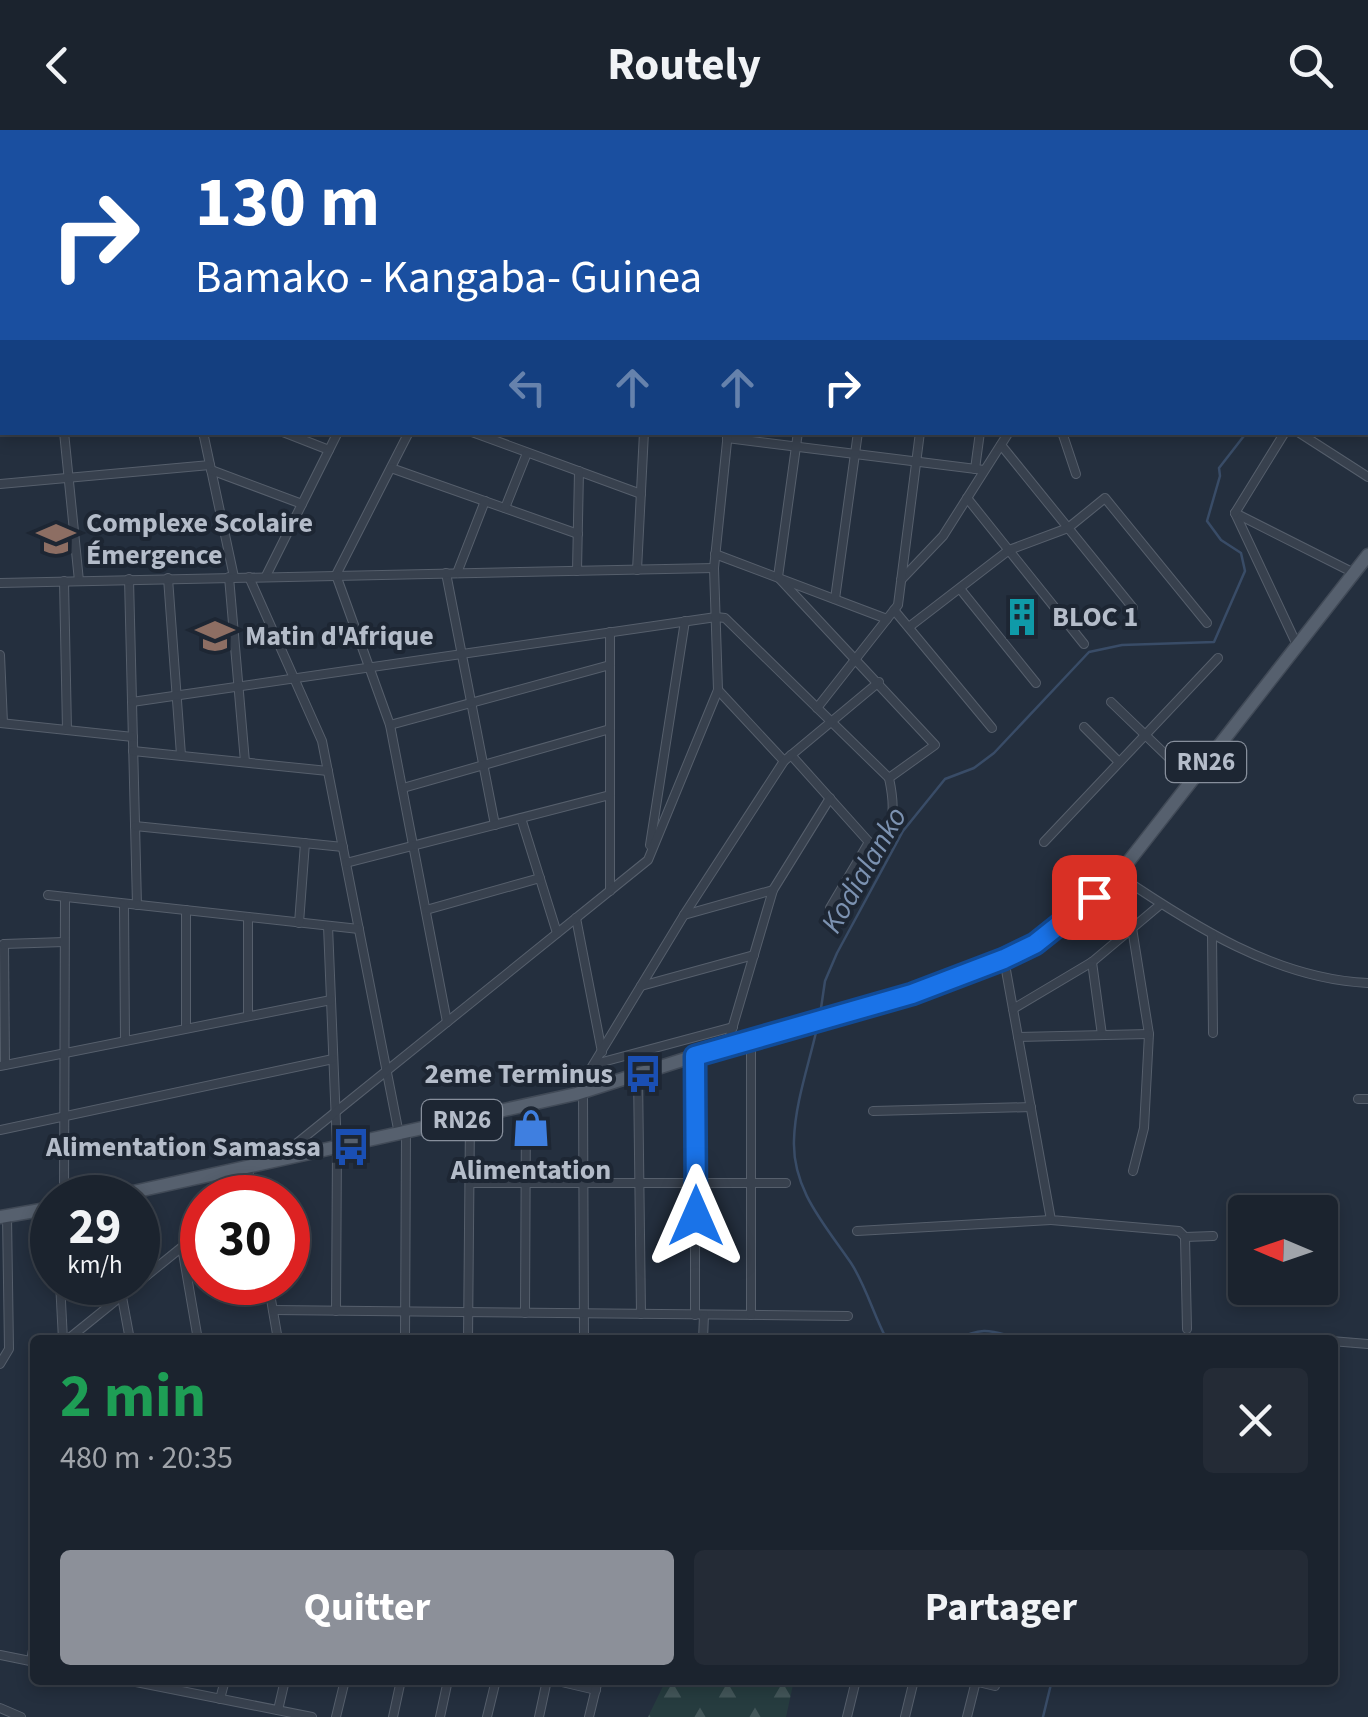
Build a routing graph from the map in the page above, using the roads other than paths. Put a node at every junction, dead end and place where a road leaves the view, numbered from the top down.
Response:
1 (64, 435) edge
2 (204, 435) edge
3 (290, 435) edge
4 (336, 435) edge
5 (407, 435) edge
6 (480, 435) edge
7 (644, 435) edge
8 (728, 435) edge
9 (798, 435) edge
10 (858, 435) edge
11 (920, 435) edge
12 (980, 435) edge
13 (1007, 435) edge
14 (1063, 435) edge
15 (1283, 435) edge
16 (1303, 435) edge
17 (1001, 445) junction
18 (796, 446) junction
19 (329, 450) junction
20 (528, 453) junction
21 (855, 454) junction
22 (916, 461) junction
23 (211, 468) junction
24 (391, 468) junction
25 (980, 469) junction
26 (578, 471) junction
27 (1076, 474) dead end
28 (1368, 477) edge
29 (68, 478) junction
30 (0, 484) edge
31 (641, 494) junction
32 (967, 498) junction
33 (485, 501) junction
34 (302, 504) junction
35 (505, 508) junction
36 (1235, 513) junction
37 (1068, 528) junction
38 (578, 534) junction
39 (1009, 550) junction
40 (715, 554) junction
41 (1368, 555) edge
42 (714, 568) junction
43 (637, 570) junction
44 (577, 571) junction
45 (446, 573) junction
46 (458, 573) junction
47 (1354, 573) junction
48 (336, 575) junction
49 (249, 576) junction
50 (266, 576) junction
51 (232, 577) junction
52 (168, 578) junction
53 (778, 578) junction
54 (129, 580) junction
55 (901, 580) junction
56 (64, 581) junction
57 (79, 581) junction
58 (0, 583) edge
59 (961, 590) junction
60 (835, 599) junction
61 (1134, 608) dead end
62 (894, 610) junction
63 (716, 617) junction
64 (887, 619) junction
65 (685, 622) junction
66 (1207, 623) dead end
67 (908, 627) junction
68 (610, 632) junction
69 (1084, 644) dead end
70 (1298, 646) junction
71 (461, 654) junction
72 (0, 655) edge
73 (856, 658) junction
74 (1218, 658) dead end
75 (610, 665) junction
76 (370, 667) junction
77 (297, 678) junction
78 (879, 682) junction
79 (1036, 683) dead end
80 (238, 687) junction
81 (718, 690) junction
82 (176, 696) junction
83 (132, 702) junction
84 (1111, 702) dead end
85 (470, 704) junction
86 (817, 708) junction
87 (832, 722) junction
88 (2, 723) edge
89 (390, 725) junction
90 (992, 728) dead end
91 (1084, 728) dead end
92 (610, 729) junction
93 (67, 730) junction
94 (1145, 735) junction
95 (133, 737) junction
96 (133, 750) junction
97 (181, 756) junction
98 (788, 758) junction
99 (245, 762) junction
100 (1119, 762) junction
101 (483, 766) junction
102 (328, 770) junction
103 (889, 778) junction
104 (1192, 780) junction
105 (403, 788) junction
106 (610, 794) junction
107 (830, 798) junction
108 (521, 818) junction
109 (495, 824) junction
110 (135, 826) junction
111 (870, 842) junction
112 (1044, 842) dead end
113 (306, 843) junction
114 (414, 846) junction
115 (343, 847) junction
116 (648, 860) junction
117 (346, 863) junction
118 (1118, 875) junction
119 (540, 878) junction
120 (772, 890) junction
121 (610, 891) junction
122 (48, 896) dead end
123 (64, 897) junction
124 (124, 904) junction
125 (1161, 904) junction
126 (138, 905) junction
127 (830, 908) dead end
128 (186, 910) junction
129 (426, 910) junction
130 (684, 915) junction
131 (248, 917) junction
132 (576, 918) junction
133 (299, 922) junction
134 (328, 926) junction
135 (1132, 928) junction
136 (359, 930) junction
137 (557, 933) junction
138 (1212, 934) junction
139 (64, 942) junction
140 (2, 944) edge
141 (754, 956) junction
142 (1004, 959) junction
143 (1092, 962) junction
144 (1368, 983) edge
145 (641, 986) junction
146 (331, 1000) junction
147 (1013, 1009) junction
148 (248, 1016) junction
149 (446, 1022) junction
150 (732, 1027) junction
151 (186, 1028) junction
152 (1213, 1033) dead end
153 (1149, 1034) junction
154 (1102, 1035) junction
155 (1018, 1037) junction
156 (751, 1038) junction
157 (125, 1041) junction
158 (727, 1046) junction
159 (602, 1052) junction
160 (64, 1053) junction
161 (695, 1056) junction
162 (333, 1058) junction
163 (594, 1064) junction
164 (2, 1065) edge
165 (387, 1071) junction
166 (638, 1074) junction
167 (579, 1093) junction
168 (1358, 1099) dead end
169 (1368, 1100) edge
170 (526, 1105) junction
171 (1031, 1107) junction
172 (873, 1111) dead end
173 (334, 1113) junction
174 (64, 1117) junction
175 (470, 1118) junction
176 (0, 1130) edge
177 (402, 1133) junction
178 (337, 1148) junction
179 (274, 1162) junction
180 (248, 1168) junction
181 (1133, 1170) dead end
182 (64, 1175) edge
183 (249, 1175) edge
184 (470, 1183) junction
185 (526, 1183) junction
186 (582, 1183) junction
187 (640, 1183) junction
188 (696, 1183) junction
189 (752, 1183) junction
190 (786, 1183) dead end
191 (160, 1187) edge
192 (30, 1212) edge
193 (3, 1216) edge
194 (1051, 1220) junction
195 (857, 1231) dead end
196 (1213, 1236) dead end
197 (1185, 1237) junction
198 (160, 1266) edge
199 (62, 1305) edge
200 (110, 1305) edge
201 (124, 1305) edge
202 (272, 1305) edge
203 (273, 1310) junction
204 (336, 1311) junction
205 (405, 1312) junction
206 (469, 1312) junction
207 (526, 1313) junction
208 (583, 1314) junction
209 (641, 1314) junction
210 (699, 1315) junction
211 (751, 1316) junction
212 (848, 1316) dead end
213 (1187, 1329) dead end
214 (65, 1335) edge
215 (71, 1335) edge
216 (129, 1335) edge
217 (197, 1335) edge
218 (277, 1335) edge
219 (405, 1335) edge
220 (468, 1335) edge
221 (584, 1335) edge
222 (702, 1335) edge
223 (1338, 1342) edge
224 (1368, 1344) edge
225 (0, 1364) edge
226 (0, 1655) edge
227 (30, 1660) edge
228 (171, 1685) edge
229 (223, 1685) edge
230 (284, 1685) edge
231 (344, 1685) edge
232 (400, 1685) edge
233 (447, 1685) edge
234 (495, 1685) edge
235 (548, 1685) edge
236 (573, 1685) edge
237 (597, 1685) edge
238 (855, 1685) edge
239 (913, 1685) edge
240 (972, 1685) edge
241 (991, 1685) edge
242 (995, 1686) dead end
243 (596, 1690) junction
244 (220, 1699) junction
245 (0, 1708) edge
246 (278, 1710) junction
247 (21, 1717) edge
248 (312, 1717) edge
249 (336, 1717) edge
250 (392, 1717) edge
251 (440, 1717) edge
252 (487, 1717) edge
253 (538, 1717) edge
254 (589, 1717) edge
255 (847, 1717) edge
256 (905, 1717) edge
257 (967, 1717) edge

1 - 29 street
2 - 23 street
3 - 19 street
4 - 19 street
5 - 24 street
6 - 20 street
7 - 31 street
8 - 18 street
8 - 40 street
9 - 18 street
10 - 21 street
11 - 22 street
12 - 25 street
13 - 17 street
14 - 27 street
15 - 36 street
16 - 28 street
17 - 25 street
17 - 37 street
18 - 21 street
18 - 53 street
19 - 34 street
20 - 26 street
20 - 35 street
21 - 22 street
21 - 60 street
22 - 25 street
22 - 55 street
23 - 29 street
23 - 34 street
23 - 51 street
24 - 33 street
24 - 48 street
25 - 32 street
26 - 31 street
26 - 38 street
29 - 30 street
29 - 57 street
31 - 43 street
32 - 39 street
32 - 55 street
33 - 35 street
33 - 46 street
34 - 50 street
35 - 38 street
36 - 47 street
36 - 70 street
37 - 39 street
37 - 61 street
37 - 66 street
38 - 44 street
39 - 59 street
39 - 69 street
40 - 42 street
40 - 53 street
41 - 47 main road, RN26
42 - 43 street
42 - 63 street
43 - 44 street
44 - 46 street
45 - 46 street
45 - 48 street
45 - 71 street
47 - 70 main road, RN26
48 - 50 street
48 - 76 street
49 - 50 street
49 - 51 street
49 - 77 street
51 - 52 street
51 - 80 street
52 - 54 street
52 - 82 street
53 - 60 street
53 - 73 street
54 - 57 street
54 - 83 street
55 - 62 street
56 - 57 street
56 - 58 street
56 - 93 street
59 - 67 street
59 - 79 street
60 - 64 street
62 - 64 street
62 - 67 street
63 - 65 street
63 - 81 street
63 - 86 street
64 - 73 street
65 - 68 street
65 - 116 street
67 - 90 street
68 - 71 street
68 - 75 street
70 - 104 main road, RN26
71 - 76 street
71 - 85 street
72 - 88 street
73 - 78 street
73 - 86 street
74 - 94 street
75 - 85 street
75 - 92 street
76 - 77 street
76 - 89 street
77 - 80 street
77 - 102 street
78 - 87 street
78 - 103 street
80 - 82 street
80 - 99 street
81 - 98 street
81 - 116 street
82 - 83 street
82 - 97 street
83 - 95 street
84 - 94 street
85 - 89 street
85 - 101 street
86 - 87 street
87 - 98 street
87 - 103 street
88 - 93 street
89 - 105 street
91 - 100 street
92 - 101 street
92 - 106 street
93 - 95 street
94 - 100 street
94 - 104 street
95 - 96 street
96 - 97 street
96 - 110 street
97 - 99 street
98 - 107 street
98 - 130 street
99 - 102 street
100 - 112 street
101 - 105 street
101 - 109 street
102 - 115 street
103 - 111 street
104 - 118 main road, RN26
105 - 114 street
106 - 108 street
106 - 121 street
107 - 111 street
107 - 120 street
108 - 109 street
108 - 119 street
109 - 114 street
110 - 113 street
110 - 126 street
111 - 127 street
113 - 115 street
113 - 133 street
114 - 117 street
114 - 129 street
115 - 117 street
116 - 121 street
117 - 136 street
118 - 125 street
118 - 142 main road, RN26
119 - 129 street
119 - 137 street
120 - 130 street
120 - 141 street
121 - 132 street
122 - 123 street
123 - 124 street
123 - 139 street
124 - 126 street
124 - 157 street
125 - 135 street
125 - 138 street
126 - 128 street
128 - 131 street
128 - 151 street
129 - 149 street
130 - 145 street
131 - 133 street
131 - 148 street
132 - 137 street
132 - 159 street
133 - 134 street
134 - 136 street
134 - 146 street
135 - 143 street
135 - 153 street
136 - 165 street
137 - 149 street
138 - 144 street
138 - 152 street
139 - 140 street
139 - 160 street
140 - 164 street
141 - 145 street
141 - 150 street
142 - 147 street
142 - 156 main road, RN26
143 - 147 street
143 - 154 street
145 - 159 street
146 - 148 street
146 - 162 street
147 - 155 street
148 - 151 street
149 - 165 street
150 - 158 street
150 - 163 street
151 - 157 street
153 - 154 street
153 - 181 street
154 - 155 street
155 - 171 street
156 - 158 main road, RN26
156 - 189 street
157 - 160 street
158 - 161 main road, RN26
159 - 163 street
160 - 164 street
160 - 174 street
161 - 166 main road, RN26
161 - 188 street
162 - 173 street
162 - 174 street
163 - 167 street
165 - 173 street
165 - 177 street
166 - 167 main road, RN26
166 - 187 street
167 - 170 main road, RN26
167 - 186 street
168 - 169 street
170 - 175 main road, RN26
170 - 185 street
171 - 172 street
171 - 194 street
173 - 178 street
173 - 179 street
174 - 176 street
174 - 182 street
175 - 177 main road, RN26
175 - 184 street
177 - 178 main road, RN26
177 - 205 street
178 - 179 main road, RN26
178 - 204 street
179 - 180 main road, RN26
180 - 183 street
180 - 191 main road, RN26
184 - 185 street
184 - 206 street
185 - 186 street
185 - 207 street
186 - 187 street
186 - 208 street
187 - 188 street
187 - 209 street
188 - 189 street
188 - 210 street
189 - 190 street
189 - 211 street
192 - 193 main road
193 - 225 street
194 - 195 street
194 - 197 street
196 - 197 street
197 - 213 street
198 - 217 street
199 - 214 street
200 - 215 street
201 - 216 street
202 - 203 street
203 - 204 street
203 - 218 street
204 - 205 street
205 - 206 street
205 - 219 street
206 - 207 street
206 - 220 street
207 - 208 street
208 - 209 street
208 - 221 street
209 - 210 street
210 - 211 street
210 - 222 street
211 - 212 street
223 - 224 street
226 - 227 street
228 - 244 street
229 - 244 street
230 - 246 street
231 - 249 street
232 - 250 street
233 - 251 street
234 - 252 street
235 - 253 street
236 - 243 street
237 - 243 street
238 - 255 street
239 - 256 street
240 - 257 street
241 - 242 street
243 - 254 street
244 - 246 street
245 - 247 street
246 - 248 street

